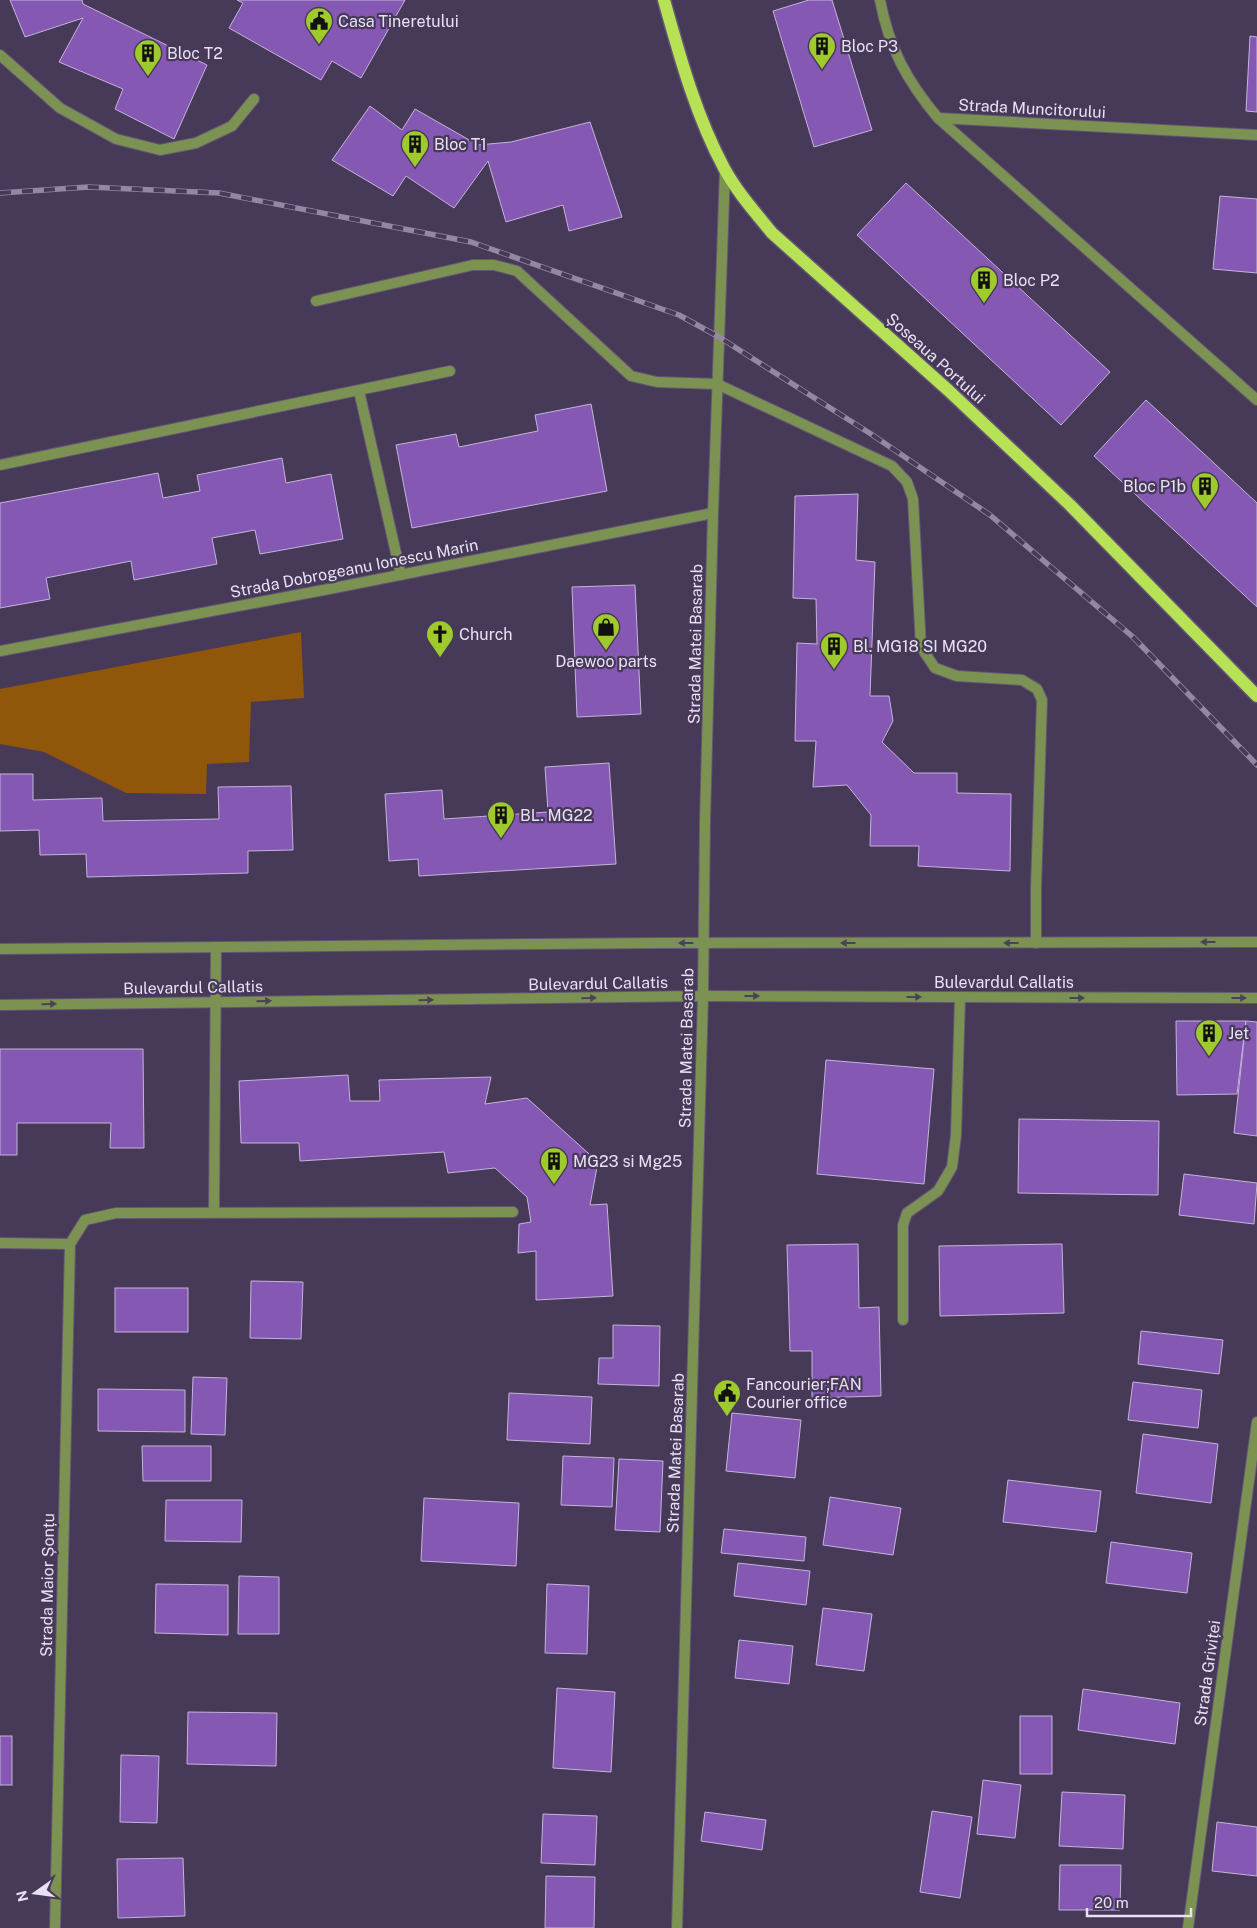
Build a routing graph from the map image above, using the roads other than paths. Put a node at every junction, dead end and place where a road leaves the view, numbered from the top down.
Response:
1 (664, 0) edge
2 (880, 0) edge
3 (0, 55) edge
4 (254, 100) dead end
5 (938, 118) junction
6 (1257, 134) edge
7 (725, 170) junction
8 (316, 300) dead end
9 (450, 371) dead end
10 (717, 384) junction
11 (359, 391) junction
12 (1257, 400) edge
13 (0, 465) edge
14 (713, 513) junction
15 (401, 575) junction
16 (0, 651) edge
17 (1257, 696) edge
18 (1257, 942) edge
19 (703, 943) junction
20 (1036, 943) junction
21 (216, 947) junction
22 (0, 949) edge
23 (703, 996) junction
24 (960, 997) junction
25 (1257, 998) edge
26 (216, 1002) junction
27 (0, 1005) edge
28 (214, 1212) junction
29 (513, 1212) dead end
30 (0, 1243) edge
31 (70, 1244) junction
32 (903, 1320) dead end
33 (1257, 1422) edge
34 (55, 1928) edge
35 (677, 1928) edge
36 (1188, 1928) edge

1 - 7 main road, Șoseaua Portului
2 - 5 street, Strada Muncitorului
3 - 4 street
5 - 6 street, Strada Muncitorului
5 - 12 street
7 - 10 street, Strada Matei Basarab
7 - 17 main road, Șoseaua Portului
8 - 10 street
9 - 11 street
10 - 14 street, Strada Matei Basarab
10 - 20 street
11 - 13 street
11 - 15 street
14 - 15 street, Strada Dobrogeanu Ionescu Marin
14 - 19 street, Strada Matei Basarab
15 - 16 street, Strada Dobrogeanu Ionescu Marin
18 -> 20 street
20 -> 19 street
19 -> 21 street
19 - 23 street, Strada Matei Basarab
21 - 22 street
21 - 26 street
23 -> 24 street, Bulevardul Callatis
26 -> 23 street, Bulevardul Callatis
23 - 35 street, Strada Matei Basarab
24 -> 25 street, Bulevardul Callatis
24 - 32 street
27 -> 26 street, Bulevardul Callatis
26 - 28 street
28 - 29 street
28 - 31 street
30 - 31 street
31 - 34 street, Strada Maior Șonțu
33 - 36 street, Strada Griviței

